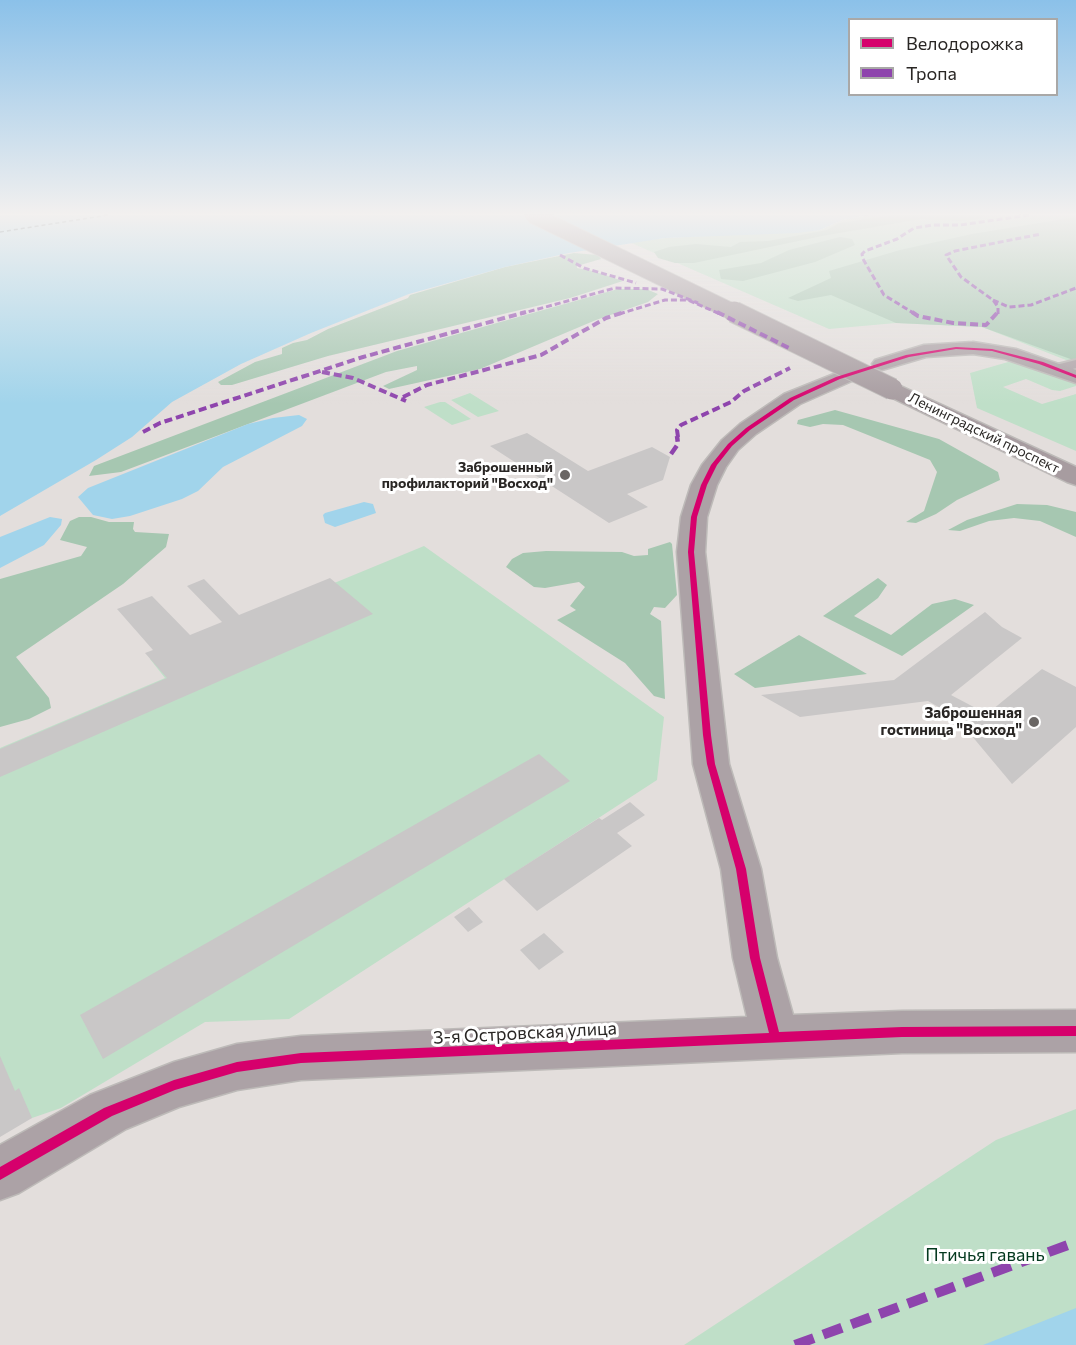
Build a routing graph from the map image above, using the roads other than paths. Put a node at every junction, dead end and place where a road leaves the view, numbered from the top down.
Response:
1 (666, 278) edge
2 (676, 278) edge
3 (882, 364) dead end
4 (1070, 370) edge
5 (844, 376) dead end
6 (898, 387) junction
7 (1076, 467) edge
8 (1076, 477) edge
9 (1076, 1031) edge
10 (775, 1037) junction
11 (0, 1174) edge

1 - 6 main road, bridge
2 - 6 main road
3 - 4 street
5 - 10 street
6 - 7 main road, Ленинградский проспект
6 - 8 main road, Ленинградский проспект
9 - 10 street, 3-я Островская улица
10 - 11 street, 3-я Островская улица

